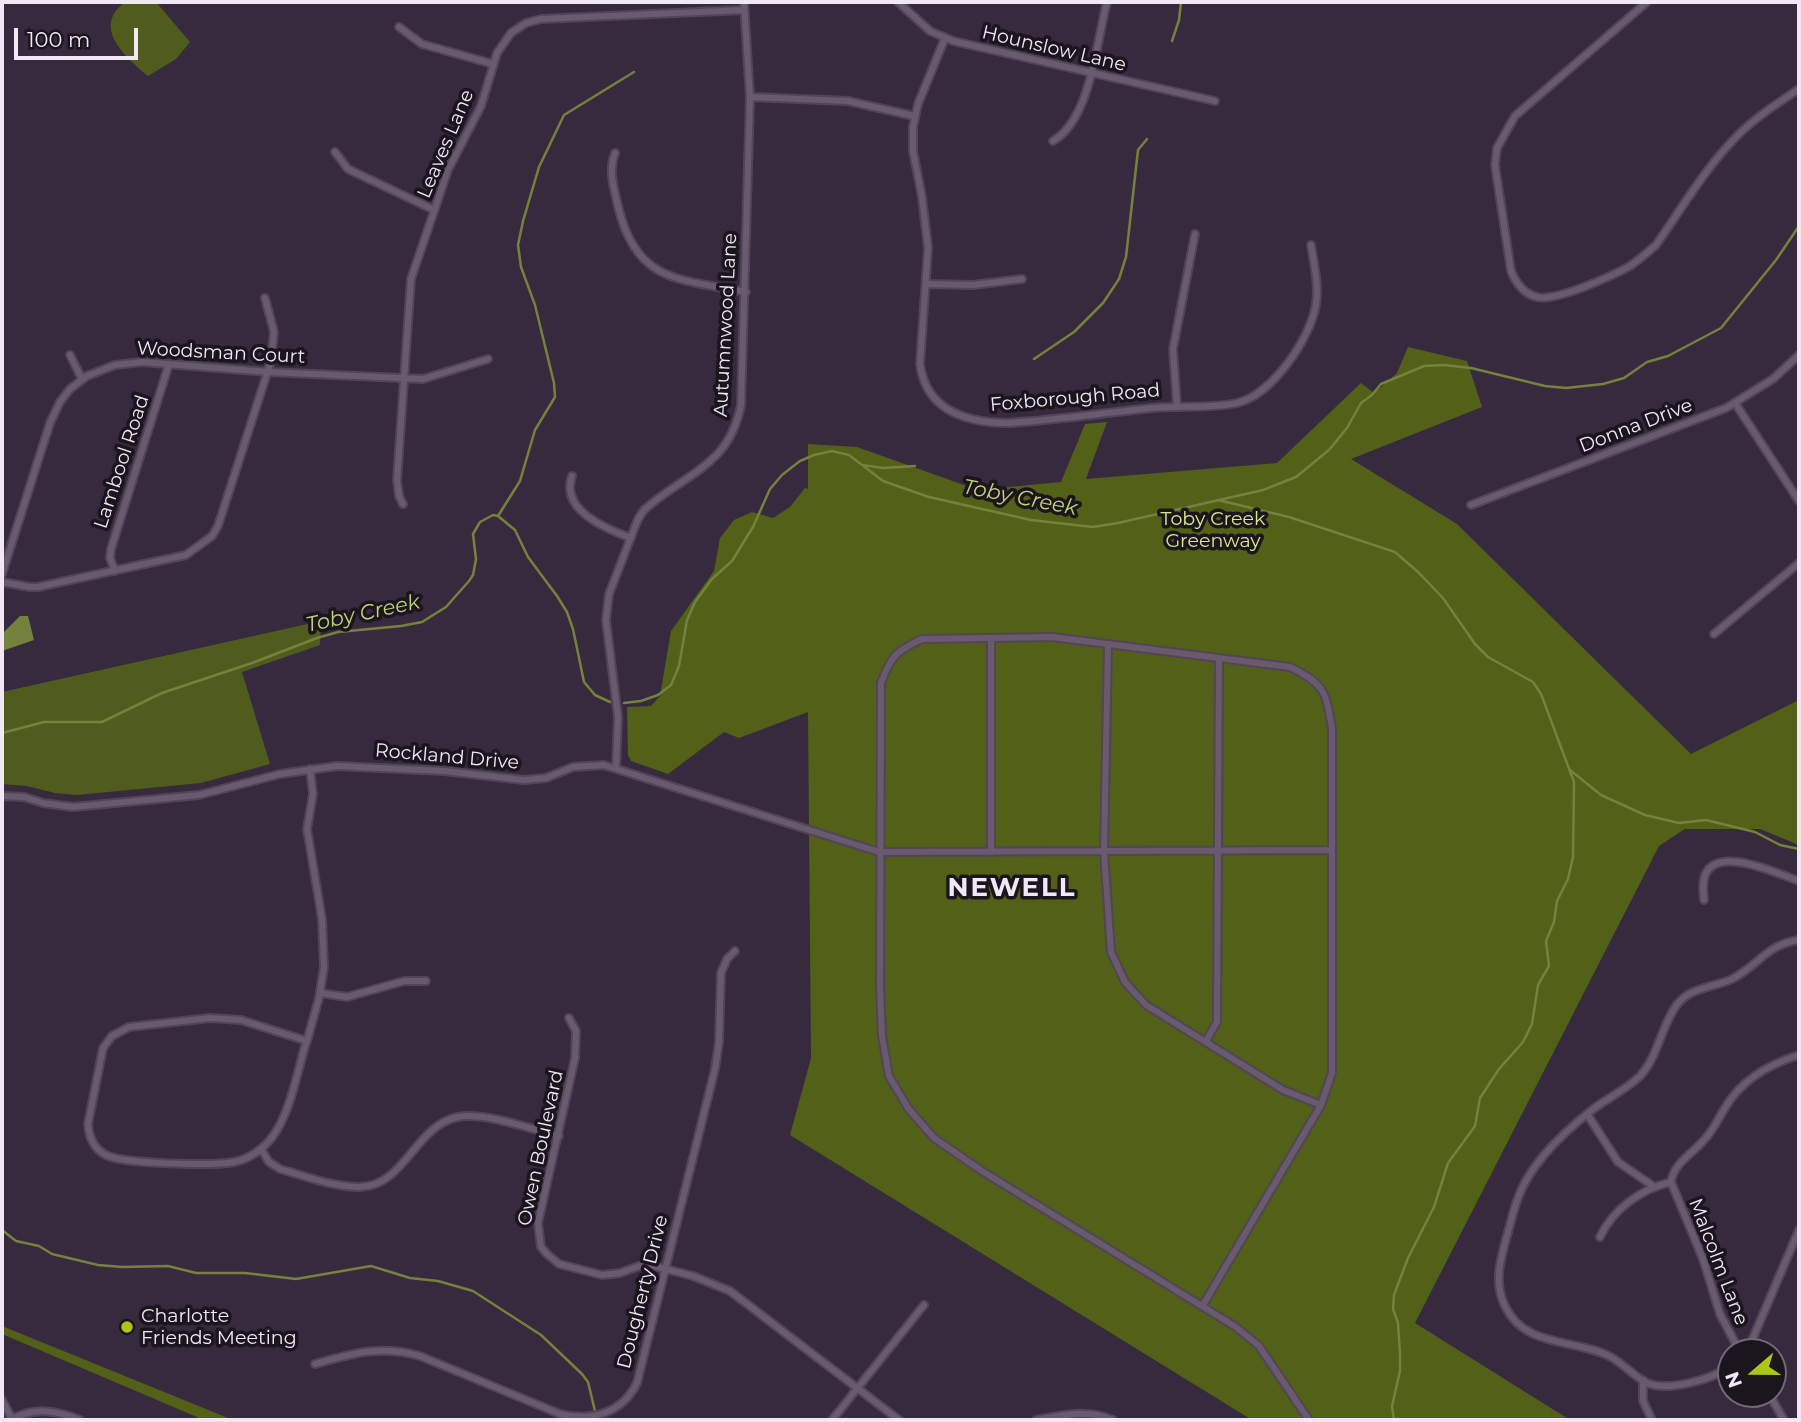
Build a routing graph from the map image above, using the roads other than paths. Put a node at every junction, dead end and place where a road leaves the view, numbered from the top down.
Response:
1 (898, 2) edge
2 (1107, 2) edge
3 (1647, 2) edge
4 (744, 6) edge
5 (399, 27) dead end
6 (945, 38) junction
7 (494, 64) junction
8 (1090, 74) junction
9 (1799, 89) edge
10 (750, 97) junction
11 (1215, 101) dead end
12 (915, 116) junction
13 (1053, 141) dead end
14 (335, 152) dead end
15 (615, 153) dead end
16 (434, 210) junction
17 (1195, 234) dead end
18 (1311, 246) dead end
19 (1023, 279) dead end
20 (926, 284) junction
21 (746, 292) junction
22 (265, 298) dead end
23 (70, 355) dead end
24 (1799, 355) edge
25 (488, 359) dead end
26 (169, 364) junction
27 (268, 372) junction
28 (82, 379) junction
29 (403, 379) junction
30 (1735, 403) junction
31 (1177, 406) junction
32 (572, 476) dead end
33 (1799, 500) edge
34 (403, 504) dead end
35 (1471, 505) dead end
36 (631, 538) junction
37 (1799, 563) edge
38 (115, 571) junction
39 (2, 574) edge
40 (2, 582) edge
41 (1714, 634) dead end
42 (991, 638) junction
43 (1108, 645) junction
44 (1219, 659) junction
45 (616, 768) junction
46 (310, 769) junction
47 (2, 796) edge
48 (1219, 850) junction
49 (1331, 850) junction
50 (1104, 851) junction
51 (879, 852) junction
52 (991, 852) junction
53 (1799, 881) edge
54 (1704, 900) dead end
55 (1799, 940) edge
56 (734, 951) dead end
57 (426, 981) dead end
58 (320, 993) junction
59 (569, 1018) dead end
60 (307, 1041) junction
61 (1206, 1041) junction
62 (1799, 1055) edge
63 (1321, 1105) junction
64 (1587, 1114) junction
65 (559, 1136) junction
66 (261, 1149) junction
67 (1671, 1182) junction
68 (1653, 1186) junction
69 (1799, 1230) edge
70 (1600, 1237) dead end
71 (666, 1269) junction
72 (924, 1305) dead end
73 (1203, 1305) junction
74 (1733, 1338) edge
75 (1753, 1338) edge
76 (315, 1364) dead end
77 (1717, 1373) edge
78 (1643, 1380) junction
79 (857, 1388) junction
80 (2, 1400) edge
81 (11, 1420) edge
82 (80, 1420) edge
83 (832, 1420) edge
84 (899, 1420) edge
85 (1036, 1420) edge
86 (1113, 1420) edge
87 (1309, 1420) edge
88 (1652, 1420) edge

1 - 6 street, Hounslow Lane
2 - 8 street
3 - 9 street
4 - 7 street, Leaves Lane
4 - 10 street, Autumnwood Lane
5 - 7 street
6 - 8 street, Hounslow Lane
6 - 12 street, Foxborough Road
7 - 16 street, Leaves Lane
8 - 11 street, Hounslow Lane
8 - 13 street
10 - 12 street
10 - 21 street, Autumnwood Lane
12 - 20 street, Foxborough Road
14 - 16 street
15 - 21 street
16 - 29 street, Leaves Lane
17 - 31 street
18 - 31 street, Foxborough Road
19 - 20 street
20 - 31 street, Foxborough Road
21 - 36 street, Autumnwood Lane
22 - 27 street
23 - 28 street
24 - 30 street, Donna Drive
25 - 29 street, Woodsman Court
26 - 27 street, Woodsman Court
26 - 28 street, Woodsman Court
26 - 38 street, Lambool Road
27 - 29 street, Woodsman Court
27 - 38 street
28 - 39 street, Woodsman Court
29 - 34 street, Leaves Lane
30 - 33 street
30 - 35 street, Donna Drive
32 - 36 street
36 - 45 street, Autumnwood Lane
37 - 41 street
38 - 40 street
42 - 43 street
42 - 51 street
42 - 52 street
43 - 44 street
43 - 50 street
44 - 48 street
44 - 49 street
45 - 46 street, Rockland Drive
45 - 51 street, Rockland Drive
46 - 47 street, Rockland Drive
46 - 58 street
48 - 49 street, Rockland Drive
48 - 50 street, Rockland Drive
48 - 61 street
49 - 63 street
50 - 52 street, Rockland Drive
50 - 61 street
51 - 52 street, Rockland Drive
51 - 73 street
53 - 54 street
55 - 64 street
56 - 71 street, Dougherty Drive
57 - 58 street
58 - 60 street
59 - 65 street, Owen Boulevard
60 - 66 street
60 - 66 street
61 - 63 street
62 - 67 street
63 - 73 street
64 - 68 street
64 - 78 street
65 - 66 street
65 - 71 street, Owen Boulevard
67 - 68 street
67 - 74 street, Malcolm Lane
68 - 70 street
69 - 75 street
71 - 76 street, Dougherty Drive
71 - 79 street, Owen Boulevard
72 - 79 street
73 - 87 street
77 - 78 street
78 - 88 street
79 - 83 street
79 - 84 street, Owen Boulevard
80 - 81 street
81 - 82 street
85 - 86 street

